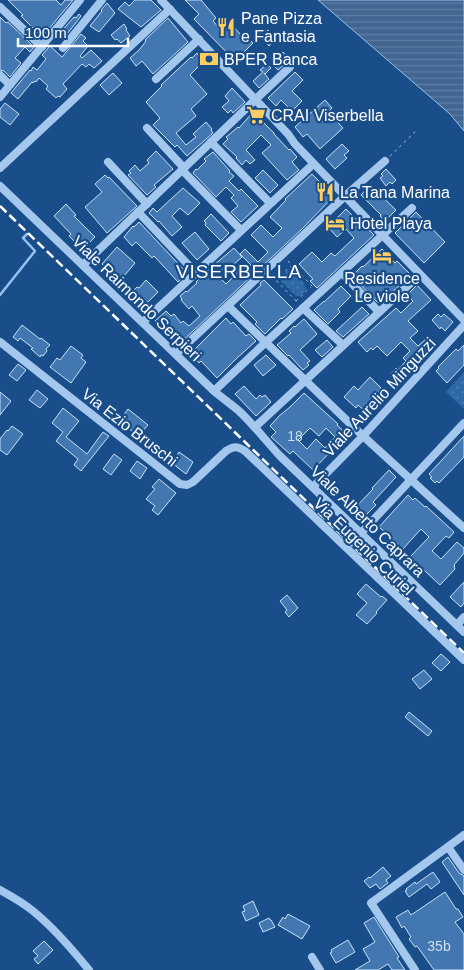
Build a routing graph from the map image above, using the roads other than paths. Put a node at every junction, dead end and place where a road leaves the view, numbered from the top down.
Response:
1 (80, 0) edge
2 (102, 0) edge
3 (161, 0) edge
4 (0, 7) edge
5 (170, 9) junction
6 (199, 38) junction
7 (42, 47) junction
8 (63, 48) dead end
9 (290, 67) dead end
10 (0, 76) edge
11 (156, 78) dead end
12 (10, 85) junction
13 (0, 97) edge
14 (256, 99) junction
15 (147, 128) dead end
16 (211, 142) junction
17 (384, 161) road end
18 (108, 162) dead end
19 (310, 167) dead end
20 (0, 168) edge
21 (183, 169) junction
22 (0, 186) edge
23 (345, 196) junction
24 (270, 203) junction
25 (147, 204) junction
26 (412, 208) dead end
27 (138, 212) junction
28 (241, 230) junction
29 (383, 236) junction
30 (83, 265) junction
31 (196, 272) junction
32 (342, 273) junction
33 (415, 279) dead end
34 (228, 306) junction
35 (303, 308) junction
36 (380, 312) junction
37 (464, 320) edge
38 (143, 322) junction
39 (464, 326) edge
40 (0, 342) edge
41 (266, 342) junction
42 (343, 345) junction
43 (176, 354) junction
44 (306, 381) junction
45 (214, 391) junction
46 (464, 423) edge
47 (255, 427) junction
48 (363, 436) junction
49 (245, 451) joint
50 (411, 478) junction
51 (313, 487) junction
52 (464, 528) edge
53 (361, 533) junction
54 (464, 617) edge
55 (457, 625) junction
56 (464, 632) edge
57 (464, 660) edge
58 (464, 835) edge
59 (448, 847) junction
60 (464, 870) edge
61 (0, 890) edge
62 (312, 957) dead end
63 (89, 970) edge
64 (320, 970) edge
65 (415, 970) edge

1 - 7 street
2 - 8 street
3 - 5 street
4 - 7 street
5 - 6 street
5 - 20 street
6 - 11 street
6 - 14 street
7 - 12 street
9 - 14 street
10 - 12 street
12 - 13 street
14 - 16 street
14 - 23 street
15 - 21 street
16 - 21 street
16 - 24 street
17 - 23 street
18 - 25 street
19 - 24 street
21 - 25 street
21 - 28 street
22 - 30 street, Viale Raimondo Serpieri
23 - 29 street
23 - 34 street
24 - 28 street
25 - 27 street
26 - 29 street
27 - 30 street
27 - 31 street
28 - 31 street
29 - 32 street
29 - 37 street
30 - 38 street, Viale Raimondo Serpieri
31 - 38 street
32 - 35 street
32 - 36 street
33 - 36 street
34 - 41 street
34 - 43 street
35 - 41 street
35 - 42 street
36 - 42 street
38 - 43 street, Viale Raimondo Serpieri
39 - 48 street, Viale Aurelio Minguzzi
40 - 49 street, Via Ezio Bruschi
41 - 44 street
41 - 45 street
42 - 44 street
43 - 45 street, Viale Raimondo Serpieri
44 - 47 street
44 - 48 street
45 - 47 street, Viale Raimondo Serpieri
46 - 50 street
47 - 51 street, Viale Alberto Caprara
48 - 50 street
48 - 51 street, Viale Aurelio Minguzzi
49 - 57 street, Via Eugenio Curiel
50 - 52 street
50 - 53 street
51 - 53 street, Viale Alberto Caprara
53 - 55 street, Viale Alberto Caprara
54 - 55 street
55 - 56 street, Viale Alberto Caprara
58 - 59 street
59 - 60 street
59 - 65 street
61 - 63 street
62 - 64 street

